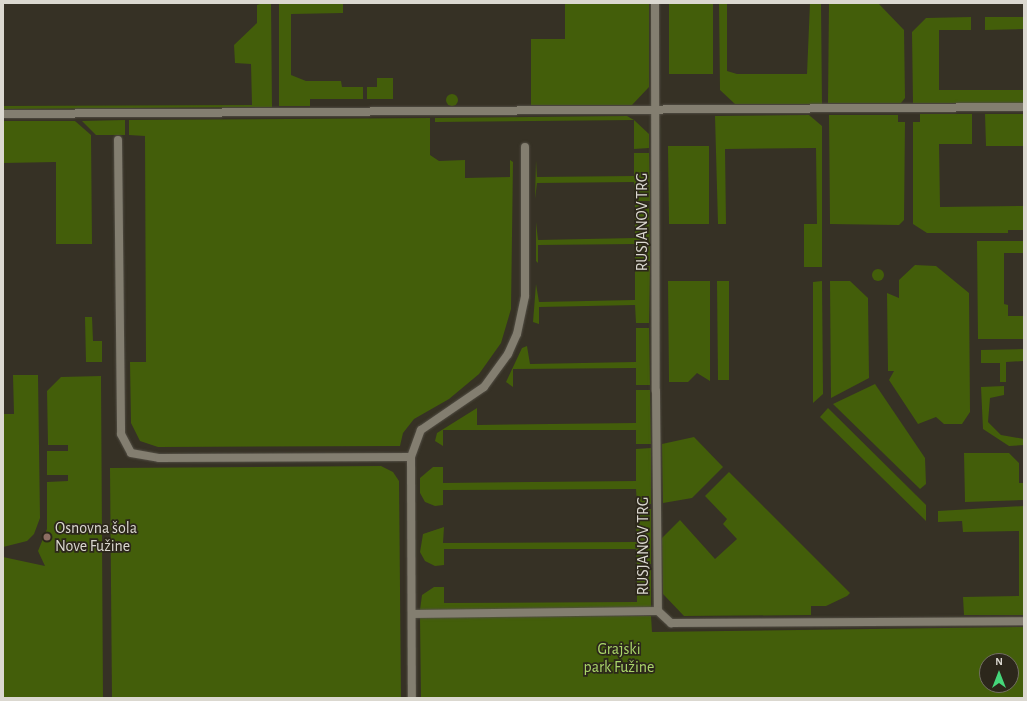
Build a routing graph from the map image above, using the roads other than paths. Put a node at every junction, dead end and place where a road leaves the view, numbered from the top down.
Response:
1 (656, 3) edge
2 (1024, 107) edge
3 (656, 110) junction
4 (3, 114) edge
5 (118, 140) dead end
6 (525, 147) dead end
7 (411, 457) junction
8 (658, 611) junction
9 (412, 614) junction
10 (1024, 621) edge
11 (412, 698) edge

1 - 3 street, RUSJANOV TRG
2 - 3 street
3 - 4 street
3 - 8 street, RUSJANOV TRG
5 - 7 street
6 - 7 street
7 - 9 street
8 - 9 street
8 - 10 street, RUSJANOV TRG
9 - 11 street

